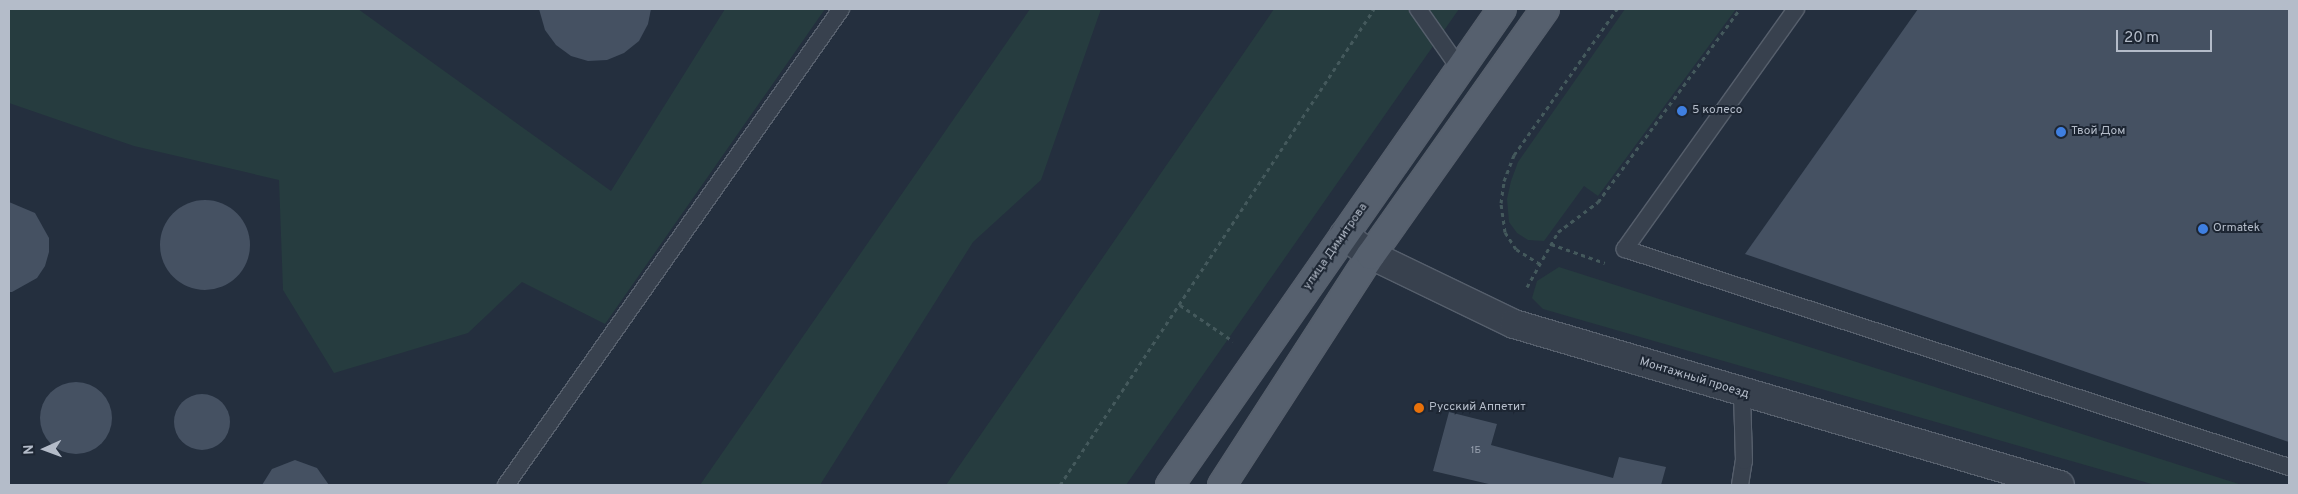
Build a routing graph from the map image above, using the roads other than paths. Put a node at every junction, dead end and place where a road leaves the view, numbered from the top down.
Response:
1 (841, 9) edge
2 (1418, 9) edge
3 (1502, 9) edge
4 (1545, 9) edge
5 (1796, 9) edge
6 (1460, 69) junction
7 (1344, 236) junction
8 (1371, 255) junction
9 (1742, 393) junction
10 (2289, 466) edge
11 (506, 485) edge
12 (1170, 485) edge
13 (1222, 485) edge
14 (1740, 485) edge
15 (2060, 485) edge

1 - 11 lane
2 - 6 lane
3 - 6 main road, улица Димитрова
4 - 8 main road
5 - 10 lane
6 - 7 main road, улица Димитрова
7 - 8 street, Монтажный проезд
7 - 12 main road, улица Димитрова
8 - 9 street, Монтажный проезд
8 - 13 main road
9 - 14 lane
9 - 15 street, Монтажный проезд

